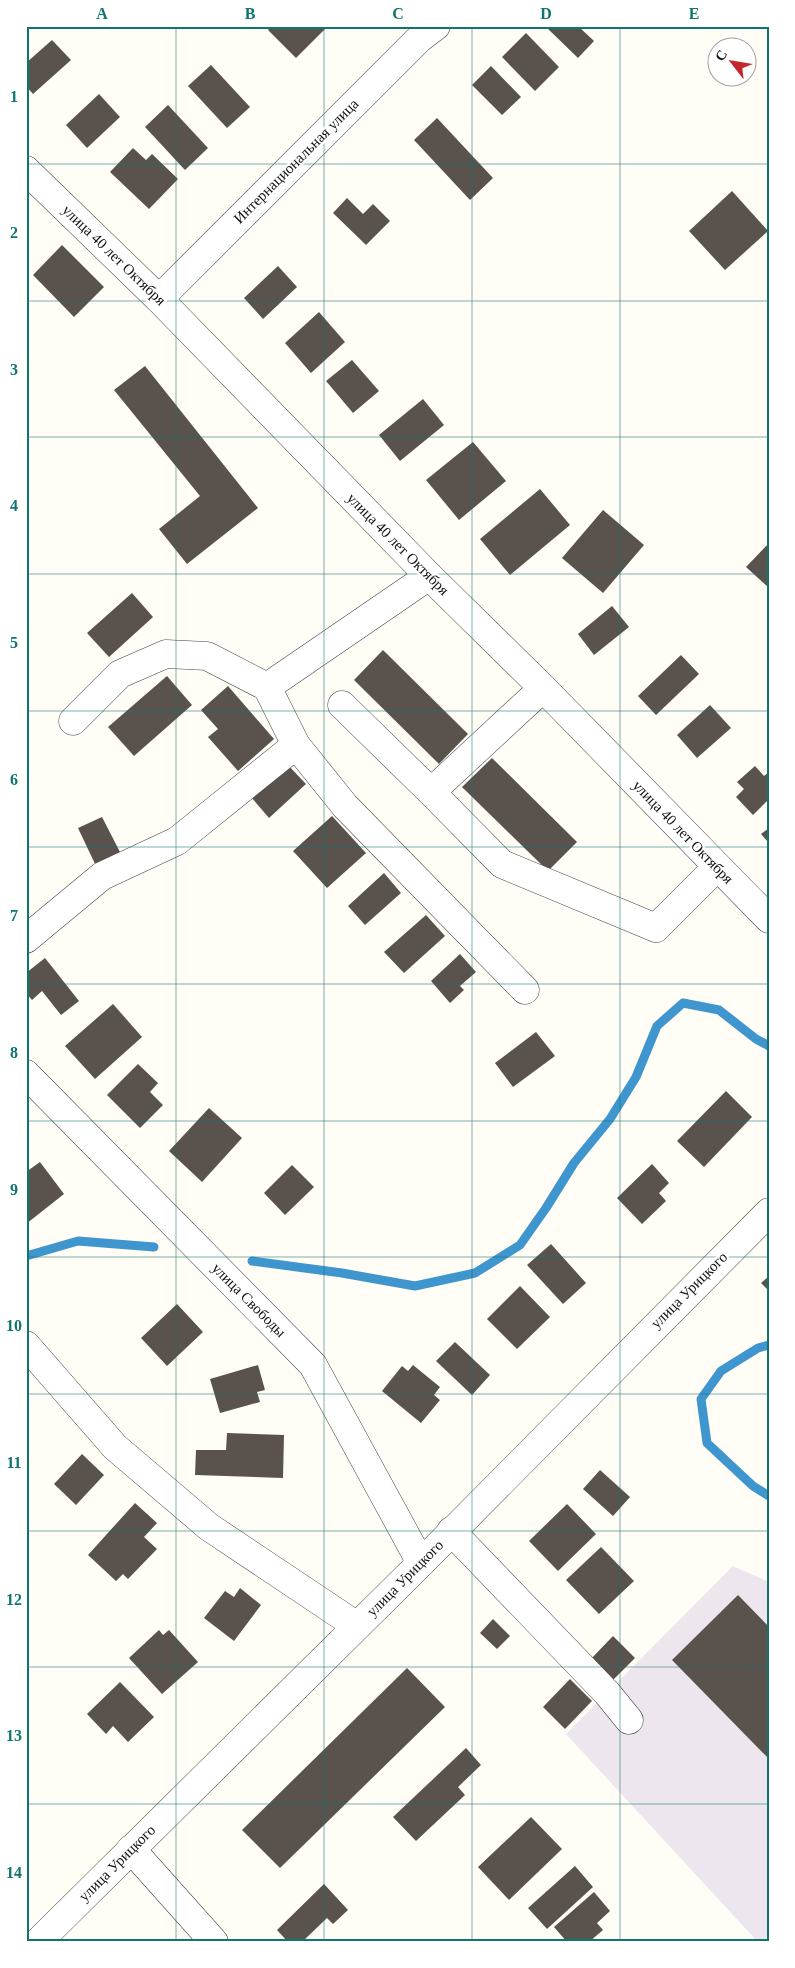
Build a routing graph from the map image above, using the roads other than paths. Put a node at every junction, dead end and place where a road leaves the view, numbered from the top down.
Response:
1 (420, 31) edge
2 (26, 170) edge
3 (159, 299) junction
4 (428, 576) junction
5 (267, 687) junction
6 (543, 688) junction
7 (342, 705) dead end
8 (73, 721) dead end
9 (296, 745) junction
10 (431, 792) junction
11 (717, 867) junction
12 (769, 919) edge
13 (26, 939) edge
14 (525, 990) dead end
15 (26, 1074) edge
16 (769, 1212) edge
17 (26, 1345) edge
18 (451, 1531) junction
19 (421, 1562) junction
20 (358, 1626) junction
21 (629, 1720) dead end
22 (132, 1849) junction
23 (38, 1942) edge
24 (214, 1942) edge

1 - 3 street, Интернациональная улица
2 - 3 street, улица 40 лет Октября
3 - 4 street, улица 40 лет Октября
4 - 5 street
4 - 6 street, улица 40 лет Октября
5 - 8 street
5 - 9 street
6 - 10 street
6 - 11 street, улица 40 лет Октября
7 - 10 street
9 - 13 street
9 - 14 street
10 - 11 street
11 - 12 street, улица 40 лет Октября
15 - 19 street, улица Свободы
16 - 18 street, улица Урицкого
17 - 20 street
18 - 19 street, улица Урицкого
18 - 21 street
19 - 20 street, улица Урицкого
20 - 22 street, улица Урицкого
22 - 23 street, улица Урицкого
22 - 24 street

